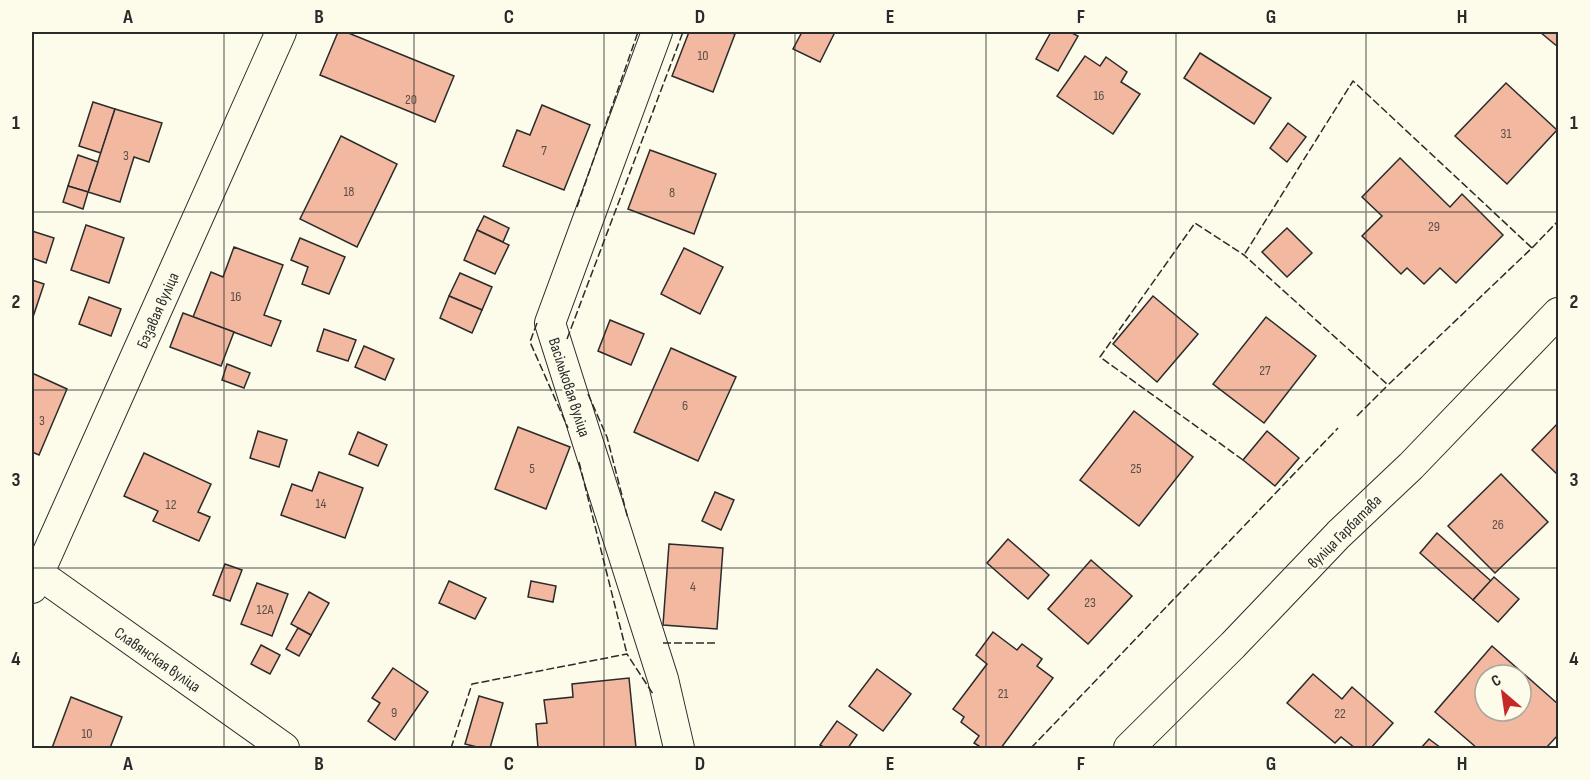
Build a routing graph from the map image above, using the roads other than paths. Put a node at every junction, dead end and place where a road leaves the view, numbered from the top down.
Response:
1 (281, 32) edge
2 (657, 32) edge
3 (1558, 313) edge
4 (34, 577) edge
5 (284, 748) edge
6 (679, 748) edge
7 (1129, 748) edge

1 - 4 street, Бэзавая вуліца
2 - 6 street, Васільковая вуліца
3 - 7 street, вуліца Гарбатава
4 - 5 street, Славянская вуліца

